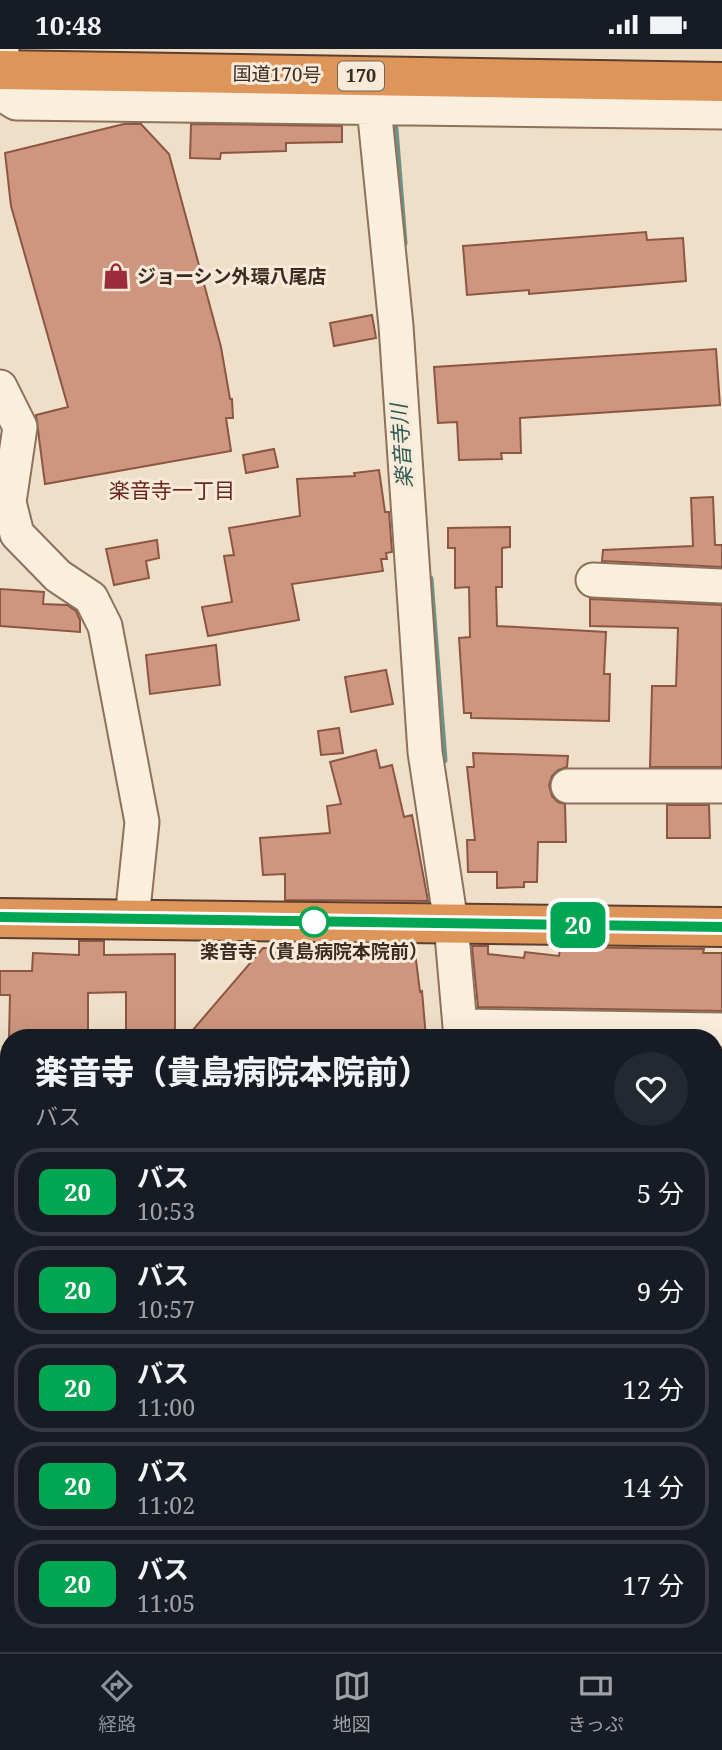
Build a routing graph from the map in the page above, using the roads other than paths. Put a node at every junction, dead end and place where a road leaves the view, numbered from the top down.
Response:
1 (0, 70) edge
2 (722, 82) edge
3 (0, 93) edge
4 (374, 107) junction
5 (722, 112) edge
6 (0, 387) edge
7 (5, 503) edge
8 (593, 580) dead end
9 (722, 586) edge
10 (568, 786) dead end
11 (722, 786) edge
12 (0, 918) edge
13 (132, 919) junction
14 (451, 923) junction
15 (722, 927) edge
16 (461, 1029) edge

1 - 2 highway, 国道170号 / 170
3 - 4 street
4 - 5 street
4 - 14 street
6 - 7 street
7 - 13 street
8 - 9 street
10 - 11 street
12 - 13 highway
13 - 14 highway
14 - 15 highway
14 - 16 street

